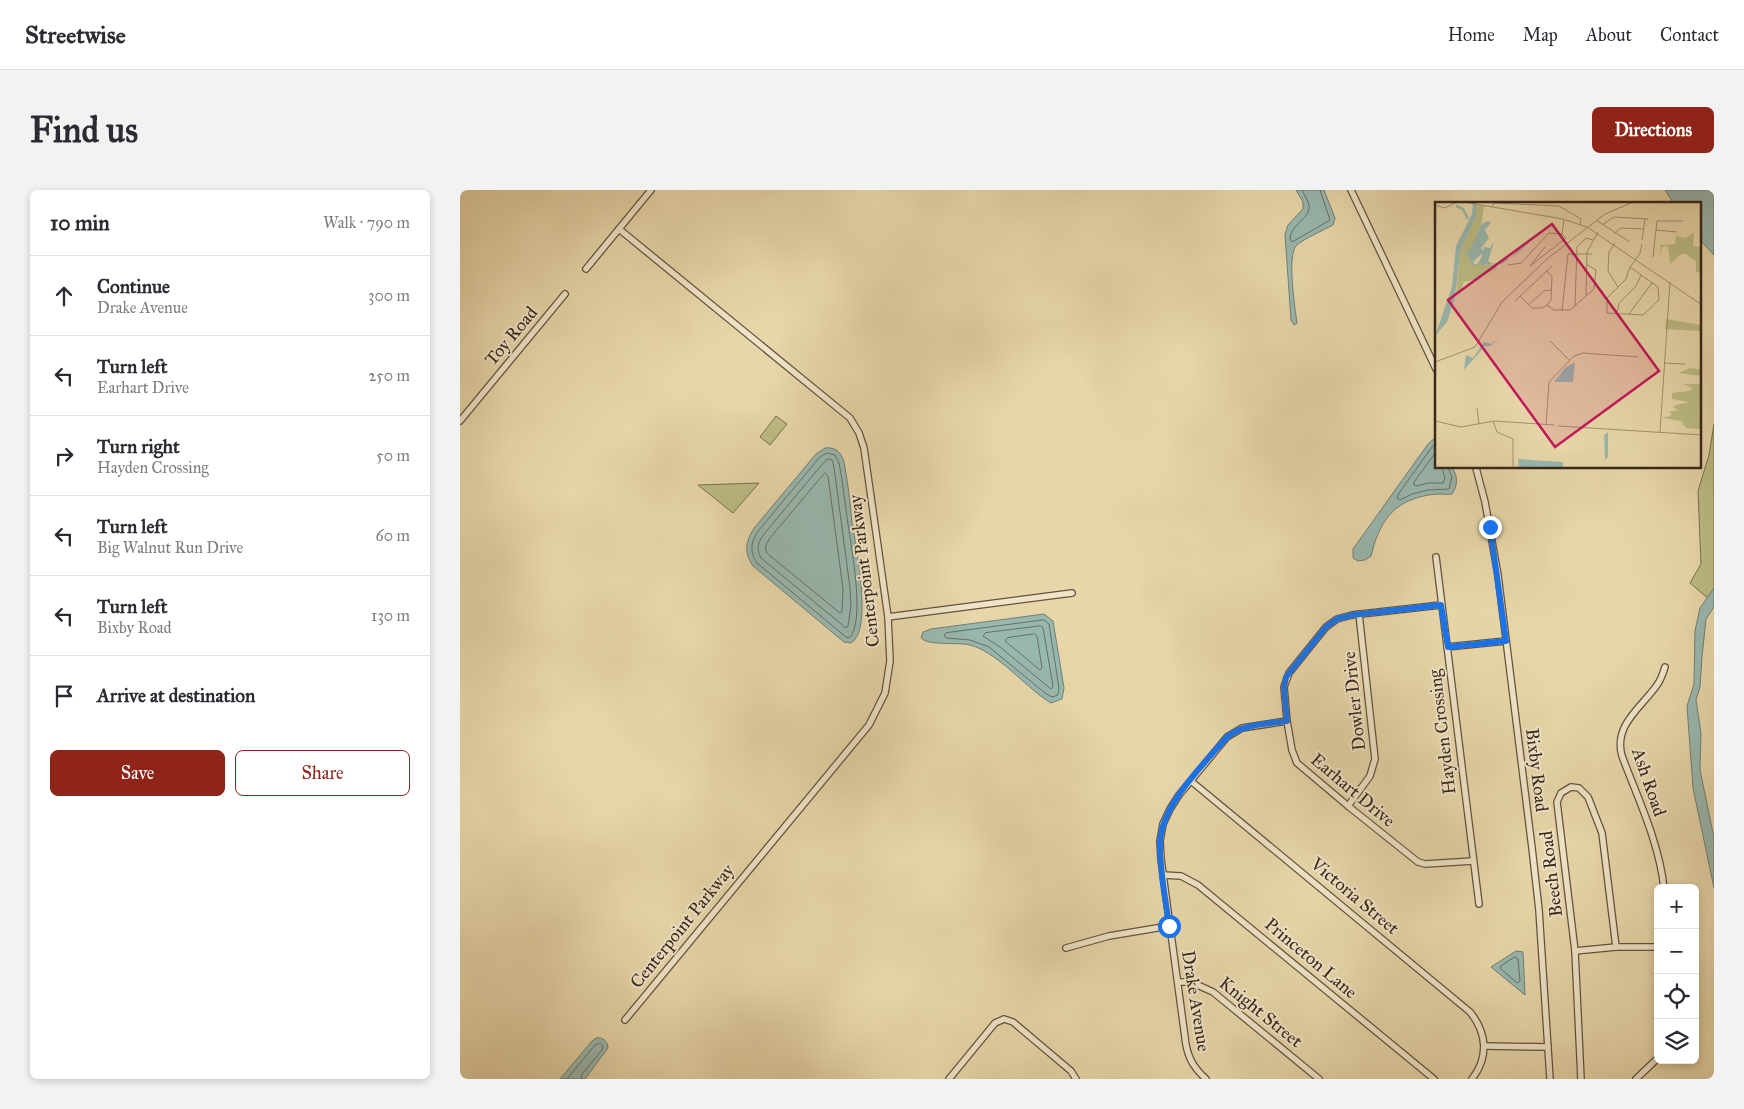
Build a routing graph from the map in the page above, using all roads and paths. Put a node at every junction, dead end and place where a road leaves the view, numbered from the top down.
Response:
1 (652, 190) edge
2 (1351, 190) edge
3 (619, 229) junction
4 (586, 269) dead end
5 (565, 294) dead end
6 (1435, 367) edge
7 (460, 421) edge
8 (1476, 469) edge
9 (1436, 557) dead end
10 (1072, 593) dead end
11 (1441, 605) junction
12 (1359, 614) junction
13 (888, 617) junction
14 (1506, 641) junction
15 (1448, 647) junction
16 (1665, 667) dead end
17 (1287, 721) junction
18 (1191, 781) junction
19 (1348, 806) junction
20 (1473, 861) junction
21 (1163, 875) junction
22 (1663, 884) edge
23 (1479, 904) dead end
24 (1169, 926) junction
25 (1616, 947) junction
26 (1654, 947) edge
27 (1066, 948) dead end
28 (1575, 951) junction
29 (1178, 982) junction
30 (625, 1020) dead end
31 (1484, 1046) junction
32 (1548, 1047) junction
33 (1654, 1062) edge
34 (952, 1078) edge
35 (1076, 1079) edge
36 (1206, 1079) edge
37 (1320, 1079) edge
38 (1434, 1079) edge
39 (1472, 1079) edge
40 (1550, 1079) edge
41 (1581, 1079) edge
42 (1636, 1079) edge

1 - 3 street
2 - 6 street
3 - 4 street
3 - 13 street, Centerpoint Parkway
5 - 7 street, Toy Road
8 - 14 street, Bixby Road
9 - 11 street, Hayden Crossing
10 - 13 street
11 - 12 street, Earhart Drive
11 - 15 street, Hayden Crossing
12 - 17 street, Earhart Drive
12 - 19 street, Dowler Drive
13 - 30 street, Centerpoint Parkway
14 - 15 street
14 - 32 street, Bixby Road
15 - 20 street, Hayden Crossing
16 - 22 street, Ash Road
17 - 18 street, Drake Avenue
17 - 19 street, Earhart Drive
18 - 21 street, Drake Avenue
18 - 31 street, Victoria Street
19 - 20 street, Earhart Drive
20 - 23 street, Hayden Crossing
21 - 24 street, Drake Avenue
21 - 38 street, Princeton Lane
24 - 27 street
24 - 29 street, Drake Avenue
25 - 26 street
25 - 28 street
25 - 28 street, Beech Road
28 - 41 street, Beech Road
29 - 36 street, Drake Avenue
29 - 37 street, Knight Street
31 - 32 street
31 - 39 street
32 - 40 street, Bixby Road
33 - 42 street
34 - 35 street

